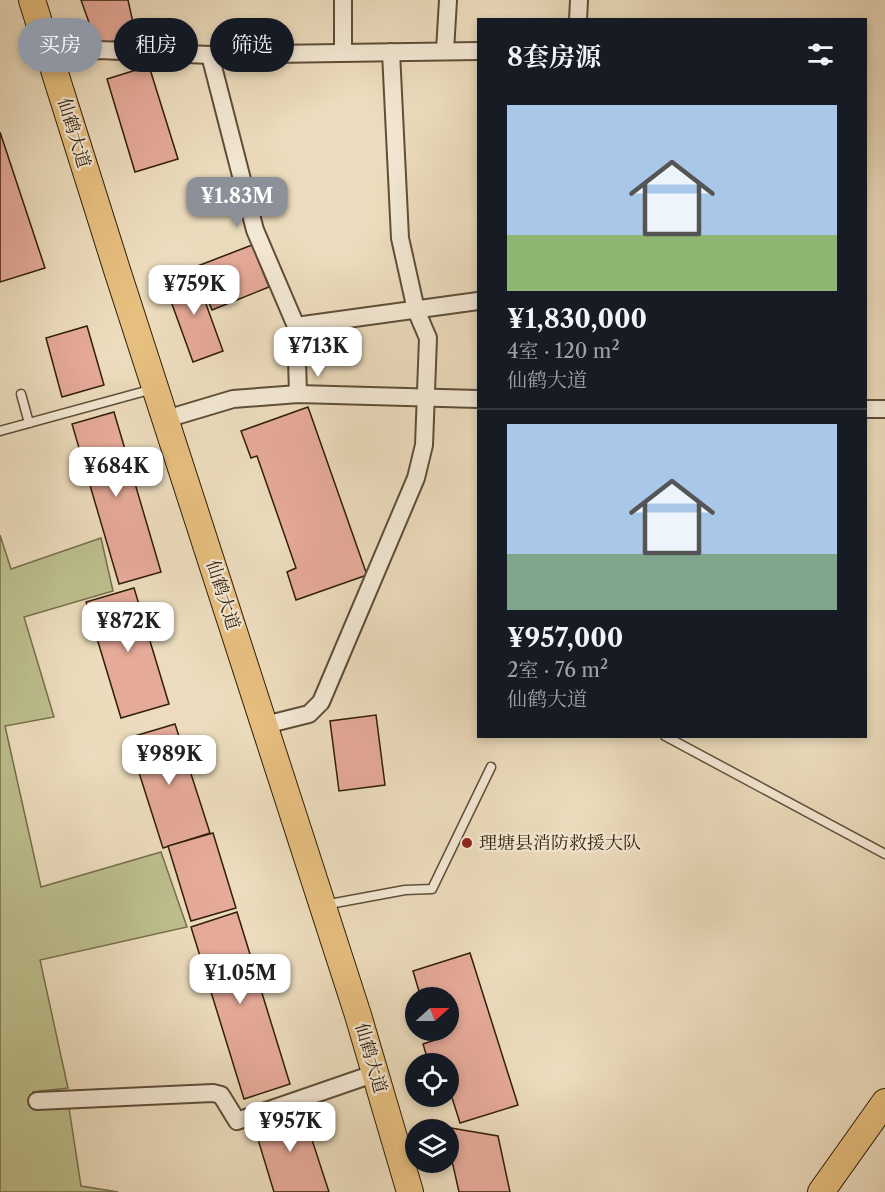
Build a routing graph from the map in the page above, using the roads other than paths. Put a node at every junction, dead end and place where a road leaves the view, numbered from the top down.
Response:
1 (32, 0) edge
2 (343, 0) edge
3 (448, 0) edge
4 (579, 0) edge
5 (38, 18) edge
6 (578, 18) edge
7 (102, 50) edge
8 (445, 51) junction
9 (477, 51) edge
10 (343, 52) junction
11 (391, 52) junction
12 (294, 53) edge
13 (210, 55) edge
14 (55, 72) edge
15 (214, 72) edge
16 (477, 301) edge
17 (416, 310) junction
18 (296, 326) junction
19 (156, 388) junction
20 (21, 394) dead end
21 (298, 394) junction
22 (427, 398) junction
23 (477, 399) edge
24 (166, 419) junction
25 (28, 423) junction
26 (0, 431) edge
27 (265, 725) junction
28 (669, 738) edge
29 (491, 767) dead end
30 (885, 854) edge
31 (324, 905) junction
32 (376, 1073) junction
33 (37, 1101) dead end
34 (885, 1102) edge
35 (410, 1192) edge
36 (821, 1192) edge

1 - 5 main road, 仙鹤大道
2 - 10 street
3 - 8 street
4 - 6 street
7 - 13 street
8 - 9 street
8 - 11 street
10 - 11 street
10 - 12 street
11 - 17 street
14 - 19 main road, 仙鹤大道
15 - 18 street
16 - 17 street
17 - 18 street
17 - 22 street
18 - 21 street
19 - 24 main road, 仙鹤大道
19 - 25 lane
20 - 25 lane
21 - 22 street
21 - 24 street
22 - 23 street
22 - 27 street
24 - 27 main road, 仙鹤大道
25 - 26 lane
27 - 31 main road, 仙鹤大道
28 - 30 lane
29 - 31 lane
31 - 32 main road, 仙鹤大道
32 - 33 street
32 - 35 main road, 仙鹤大道
34 - 36 main road

